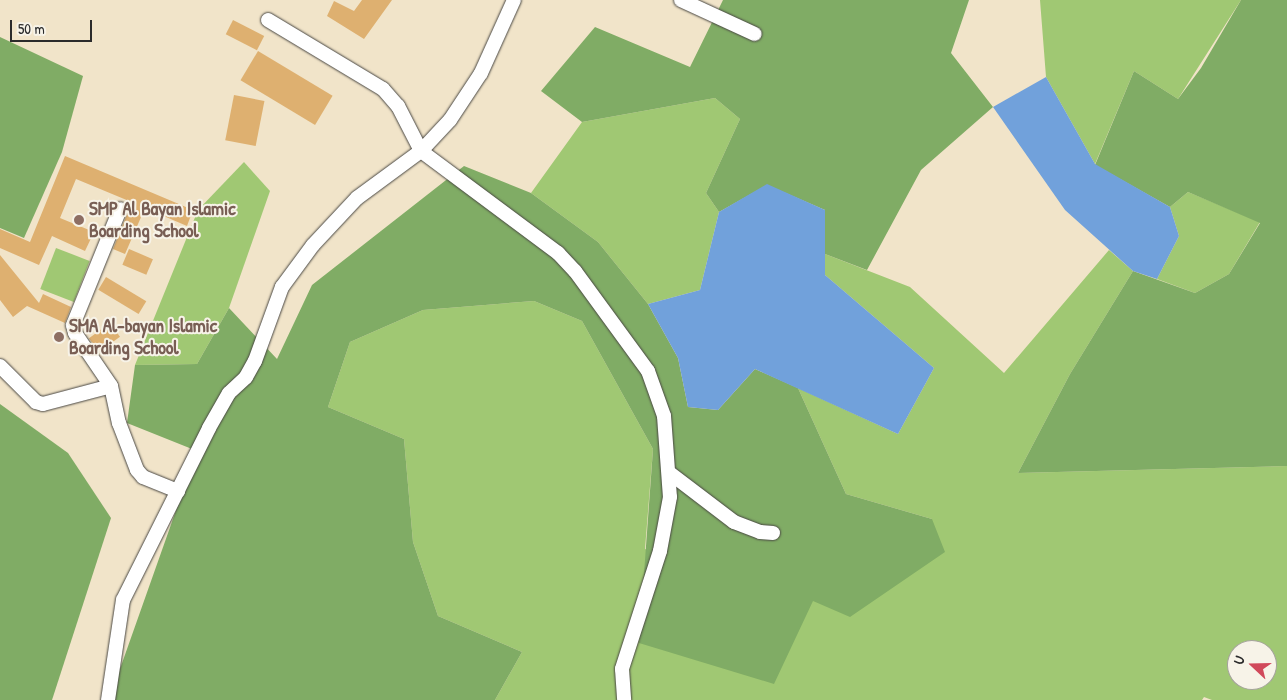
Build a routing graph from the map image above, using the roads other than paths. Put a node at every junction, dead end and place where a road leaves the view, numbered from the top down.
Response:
1 (514, 0) edge
2 (681, 0) edge
3 (268, 20) dead end
4 (755, 34) dead end
5 (421, 151) junction
6 (120, 209) dead end
7 (0, 366) edge
8 (111, 386) junction
9 (671, 474) junction
10 (178, 491) junction
11 (773, 533) dead end
12 (108, 700) edge
13 (624, 700) edge

1 - 5 street
2 - 4 street
3 - 5 street
5 - 9 street
5 - 10 street
6 - 8 street
7 - 8 street
8 - 10 street
9 - 11 street
9 - 13 street
10 - 12 street

